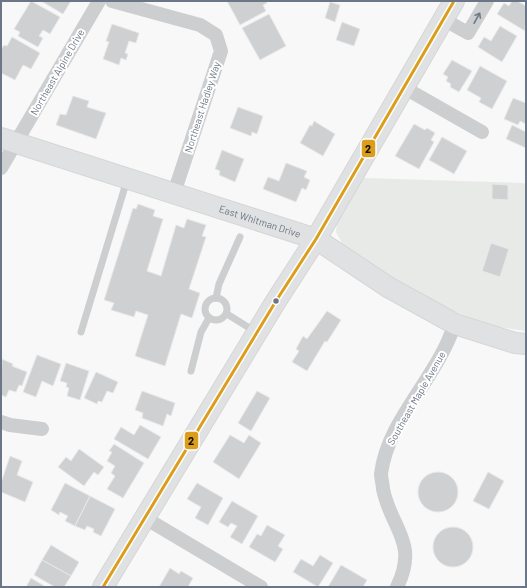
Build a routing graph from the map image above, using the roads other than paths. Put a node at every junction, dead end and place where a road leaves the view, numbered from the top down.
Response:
1 (112, 1) edge
2 (454, 1) edge
3 (486, 1) edge
4 (98, 3) edge
5 (443, 19) junction
6 (403, 87) junction
7 (482, 132) dead end
8 (8, 140) edge
9 (1, 168) edge
10 (127, 178) junction
11 (174, 193) junction
12 (240, 237) dead end
13 (316, 239) junction
14 (216, 298) junction
15 (227, 314) junction
16 (209, 318) junction
17 (455, 324) junction
18 (81, 332) dead end
19 (257, 332) junction
20 (526, 344) edge
21 (191, 371) dead end
22 (1, 422) edge
23 (42, 429) dead end
24 (145, 518) junction
25 (104, 587) edge
26 (261, 587) edge
27 (397, 587) edge

1 - 4 street, Northeast Hadley Way
1 - 11 street, Northeast Hadley Way
2 - 5 main road
5 -> 3 street
4 - 8 street, Northeast Alpine Drive
5 - 6 main road
6 - 7 street
6 - 13 main road
8 - 9 street, Northeast Alpine Drive
8 - 10 main road, East Whitman Drive
10 - 11 main road, East Whitman Drive
10 - 18 lane
11 - 13 main road, East Whitman Drive
12 - 14 lane
13 - 17 main road, East Whitman Drive
13 - 19 main road
14 - 15 lane
14 - 16 lane
15 - 16 lane
15 - 19 lane
16 - 21 lane
17 - 20 main road, East Whitman Drive
17 - 27 street, Southeast Maple Avenue
19 - 24 main road
22 - 23 street
24 - 25 main road
24 - 26 street

